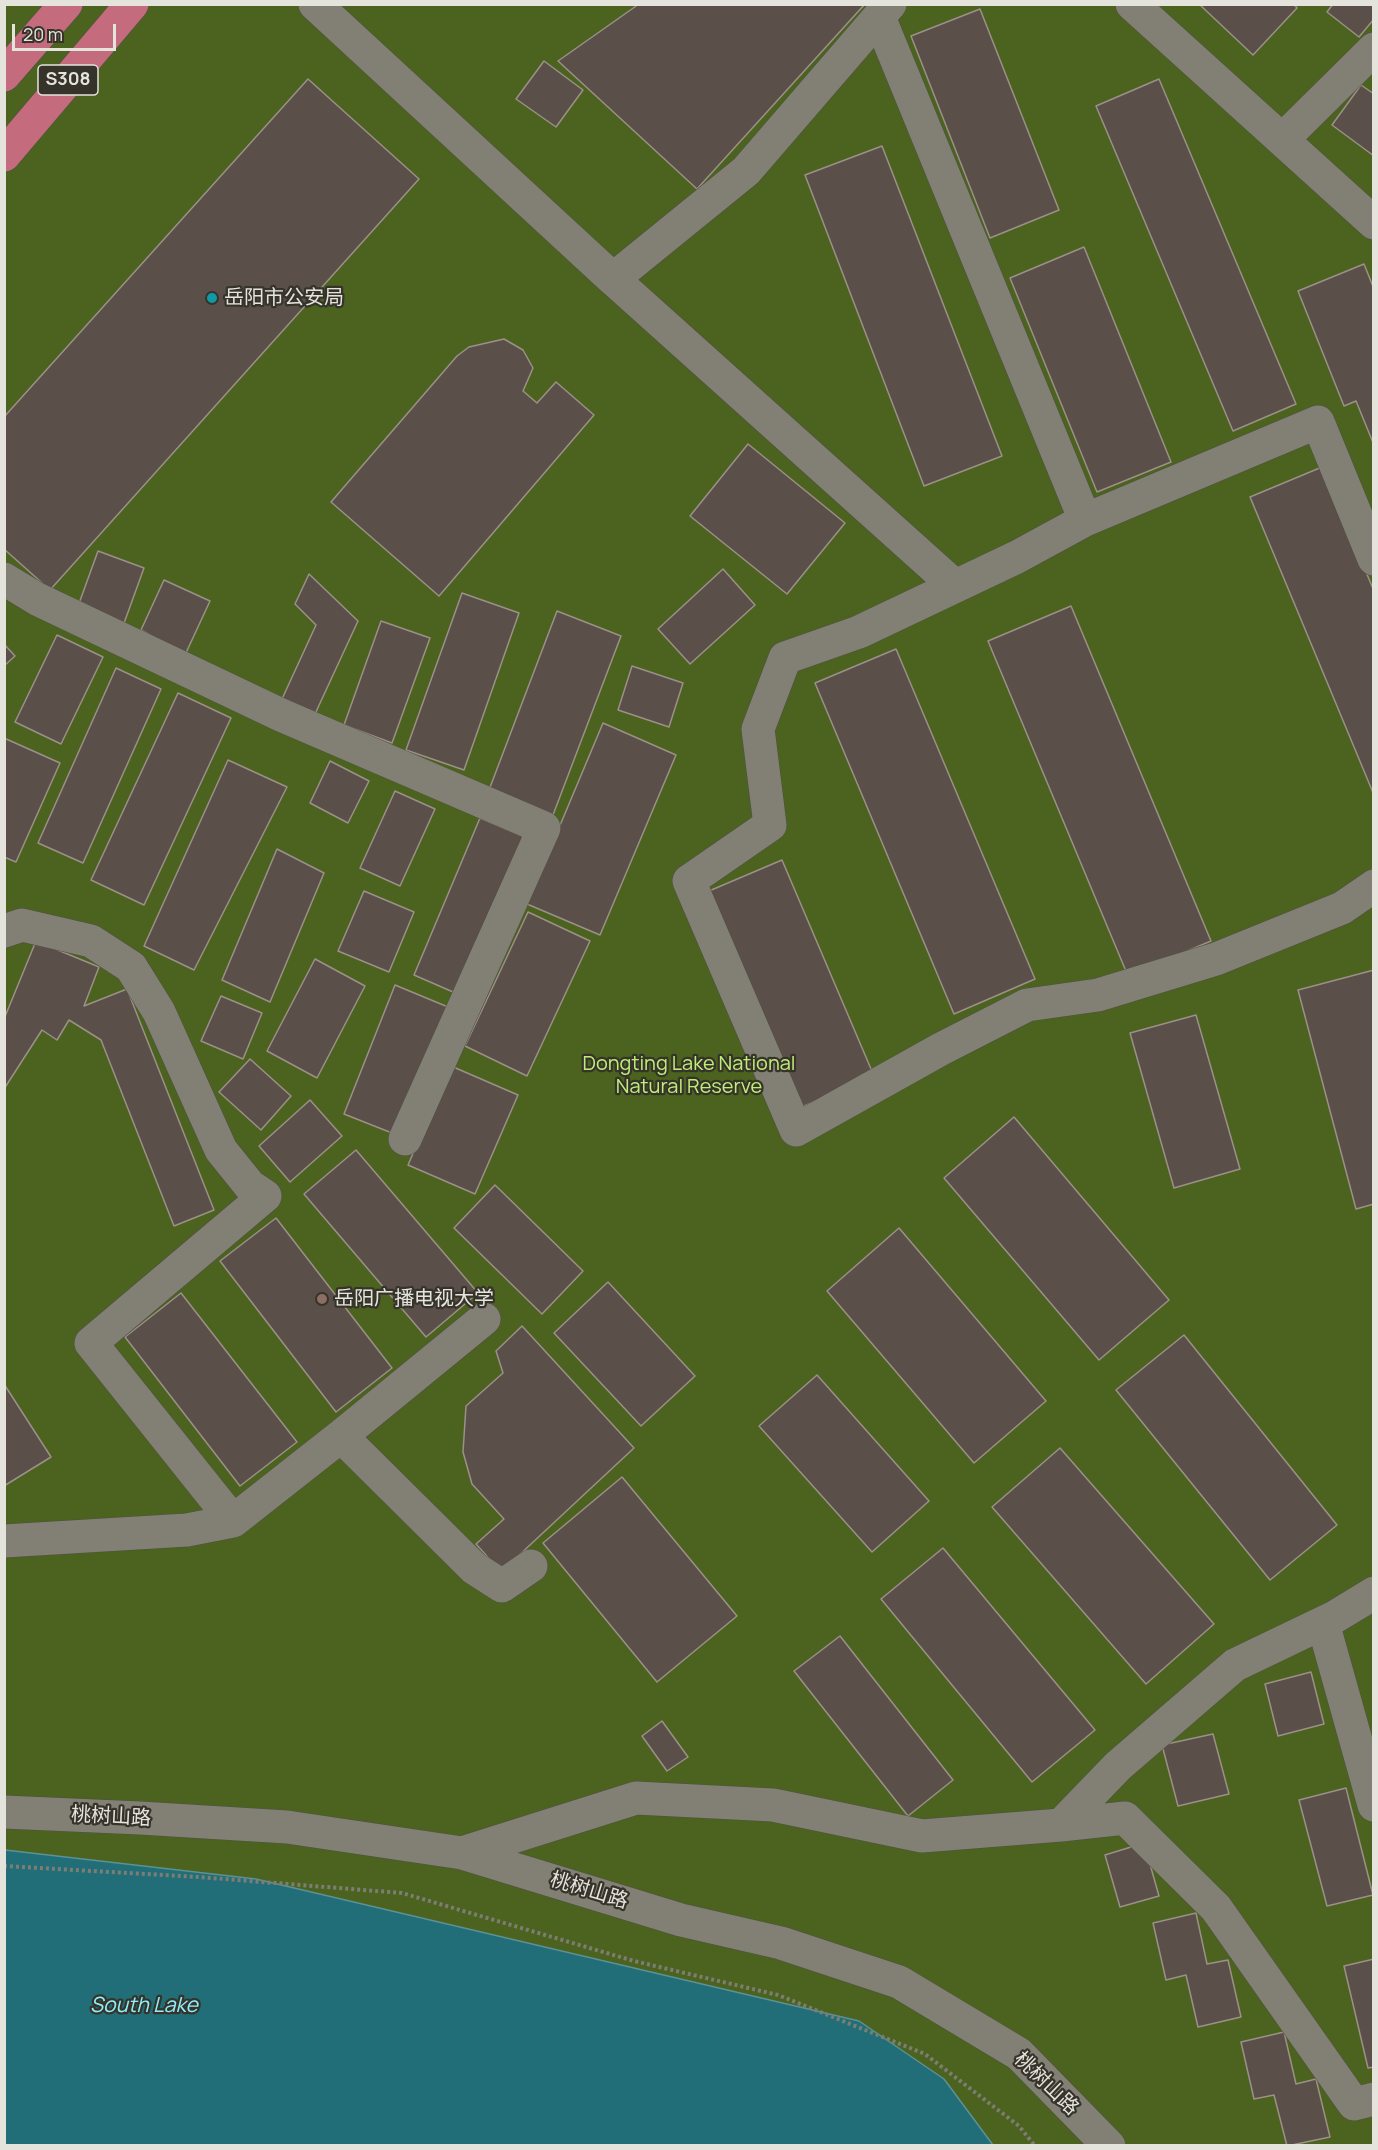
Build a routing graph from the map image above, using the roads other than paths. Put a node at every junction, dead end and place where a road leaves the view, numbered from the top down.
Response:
1 (66, 4) edge
2 (132, 4) edge
3 (315, 4) edge
4 (1132, 4) edge
5 (885, 10) edge
6 (1374, 49) edge
7 (4, 75) edge
8 (1282, 140) junction
9 (4, 155) edge
10 (1374, 223) edge
11 (613, 279) junction
12 (1085, 520) junction
13 (1374, 559) edge
14 (4, 579) edge
15 (955, 586) junction
16 (1374, 886) edge
17 (4, 931) edge
18 (405, 1139) dead end
19 (484, 1319) dead end
20 (341, 1436) junction
21 (233, 1521) junction
22 (4, 1541) edge
23 (531, 1566) dead end
24 (1374, 1593) edge
25 (1323, 1623) junction
26 (1365, 1742) edge
27 (1374, 1805) edge
28 (4, 1812) edge
29 (1061, 1825) junction
30 (462, 1852) junction
31 (1374, 2099) edge
32 (1109, 2145) edge

1 - 7 highway, S308
2 - 9 highway, S308
3 - 11 street
4 - 8 street
5 - 11 street
5 - 12 street
6 - 8 street
8 - 10 street
11 - 15 street
12 - 13 street
12 - 15 street
14 - 18 street
15 - 16 street
17 - 21 street
19 - 20 street
20 - 21 street
20 - 23 street
21 - 22 street
24 - 25 street
25 - 26 street
25 - 29 street
26 - 27 street
28 - 30 street, 桃树山路
29 - 30 street
29 - 31 street
30 - 32 street, 桃树山路

